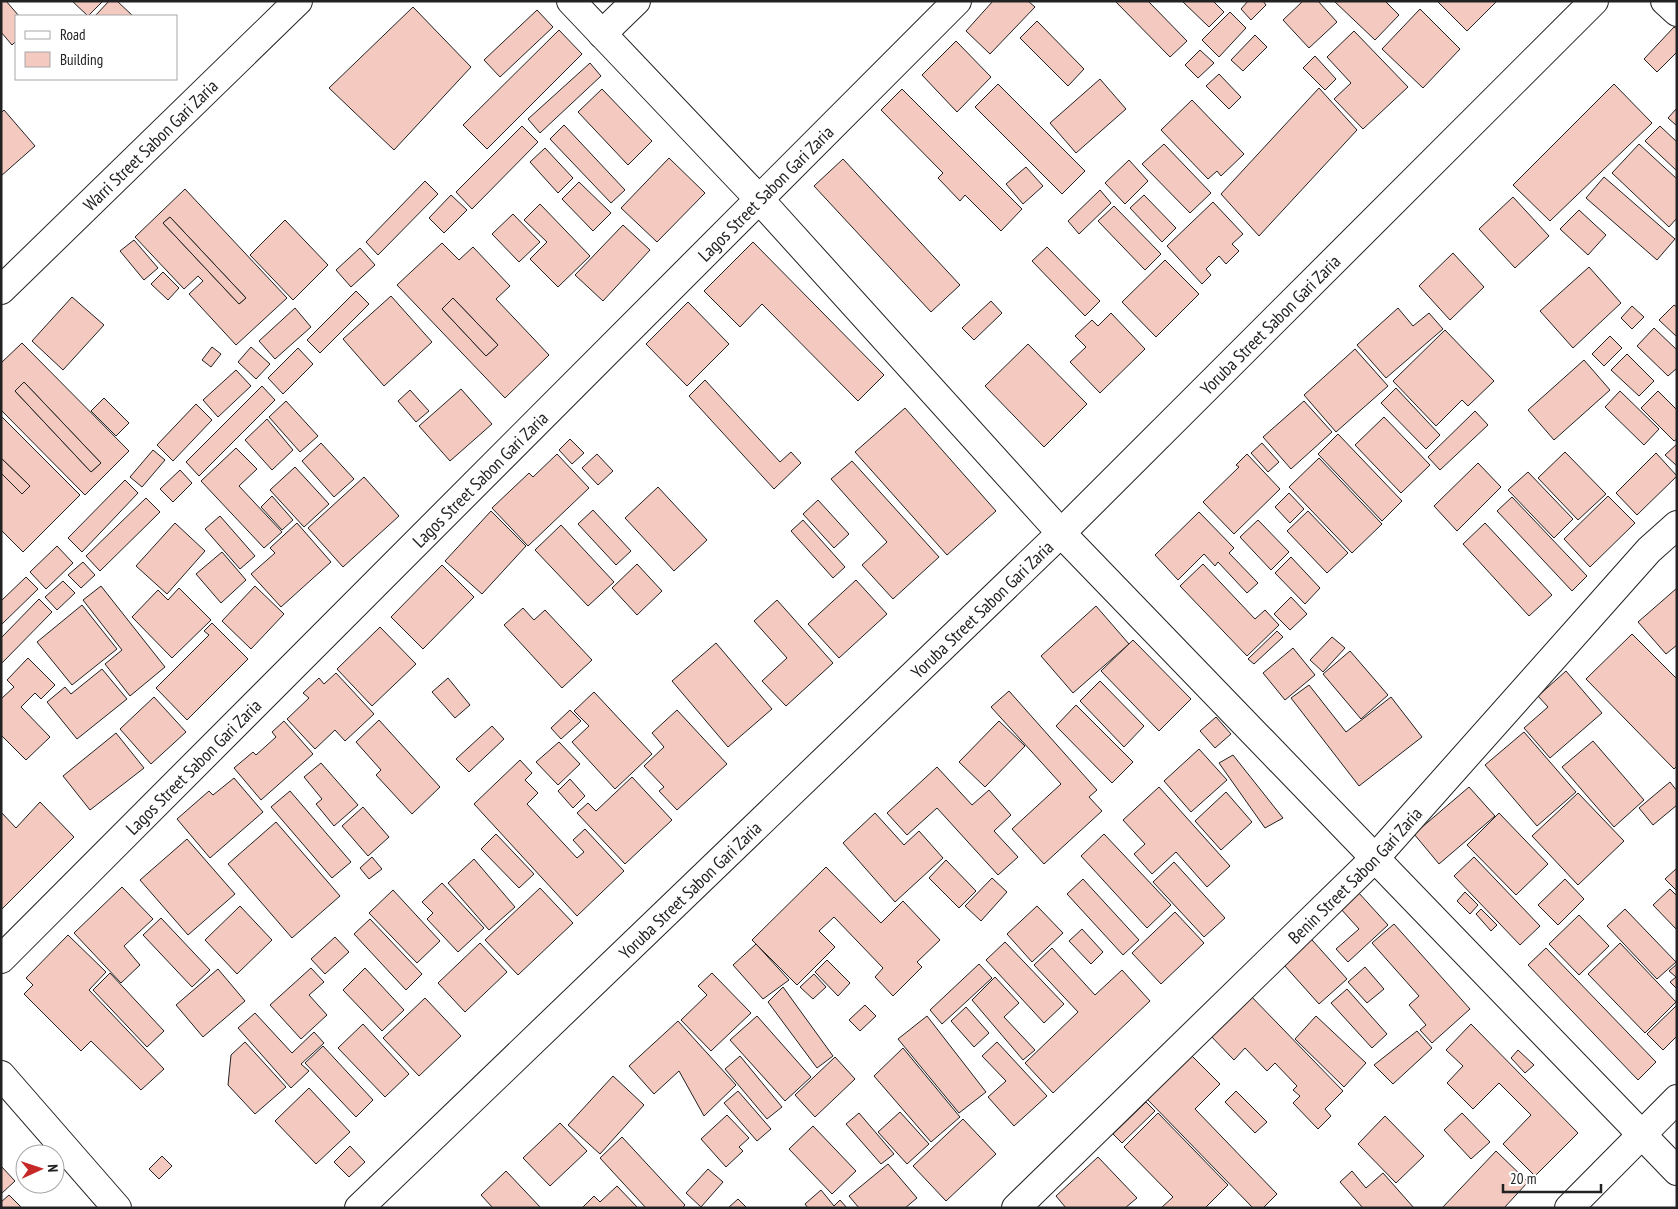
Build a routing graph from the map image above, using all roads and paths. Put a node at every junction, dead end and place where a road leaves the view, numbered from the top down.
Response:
1 (298, 1) edge
2 (571, 1) edge
3 (636, 1) edge
4 (958, 1) edge
5 (1594, 1) edge
6 (1665, 1) edge
7 (1677, 12) edge
8 (602, 34) junction
9 (760, 199) junction
10 (1, 290) edge
11 (1677, 525) edge
12 (1061, 533) junction
13 (1376, 857) junction
14 (1, 959) edge
15 (1, 1076) edge
16 (1677, 1099) edge
17 (1641, 1136) junction
18 (1677, 1172) edge
19 (117, 1208) edge
20 (359, 1208) edge
21 (1016, 1208) edge
22 (1569, 1208) edge

1 - 10 street, Warri Street Sabon Gari Zaria
2 - 8 street
3 - 8 street
4 - 9 street, Lagos Street Sabon Gari Zaria
5 - 12 street, Yoruba Street Sabon Gari Zaria
6 - 7 street
8 - 9 street
9 - 12 street
9 - 14 street, Lagos Street Sabon Gari Zaria
11 - 13 street, Benin Street Sabon Gari Zaria
12 - 13 street
12 - 20 street, Yoruba Street Sabon Gari Zaria
13 - 17 street
13 - 21 street, Benin Street Sabon Gari Zaria
15 - 19 street
16 - 17 street
17 - 18 street
17 - 22 street

